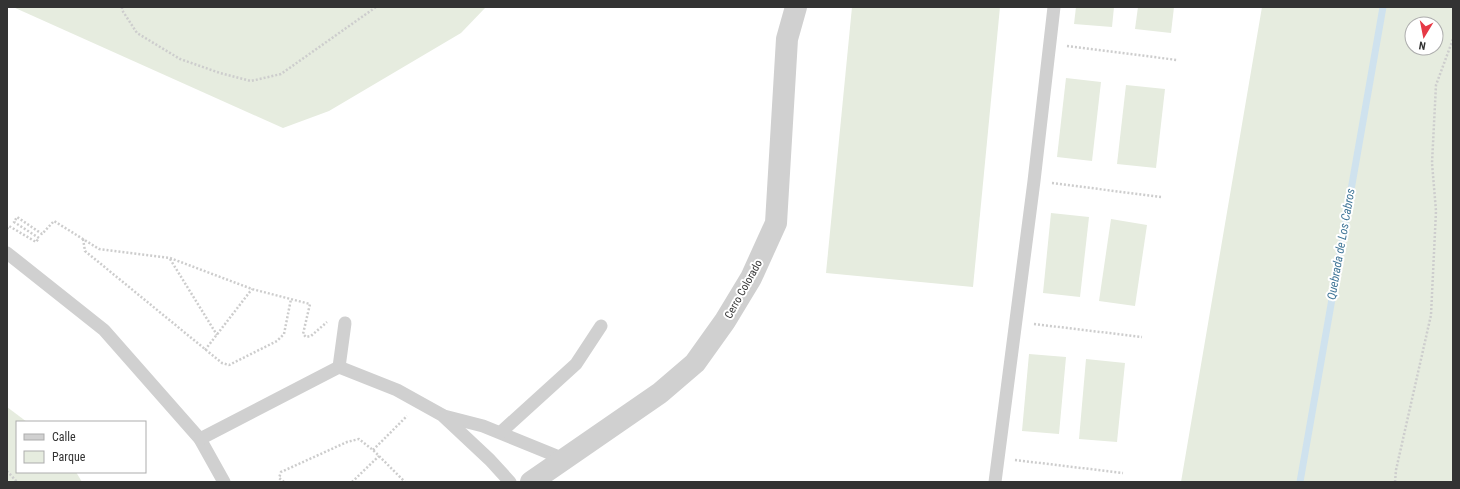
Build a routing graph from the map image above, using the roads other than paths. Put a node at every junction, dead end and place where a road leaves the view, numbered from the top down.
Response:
1 (796, 7) edge
2 (1054, 7) edge
3 (7, 253) edge
4 (345, 323) road end
5 (601, 326) dead end
6 (339, 367) junction
7 (442, 415) junction
8 (501, 432) junction
9 (200, 439) junction
10 (564, 458) junction
11 (224, 482) edge
12 (510, 482) edge
13 (531, 482) edge
14 (995, 482) edge

1 - 10 street, Cerro Colorado
2 - 14 lane
3 - 9 lane
4 - 6 lane
5 - 8 lane
6 - 7 lane
6 - 9 lane
7 - 8 lane
7 - 12 lane
8 - 10 lane
9 - 11 lane
10 - 13 street, Cerro Colorado

